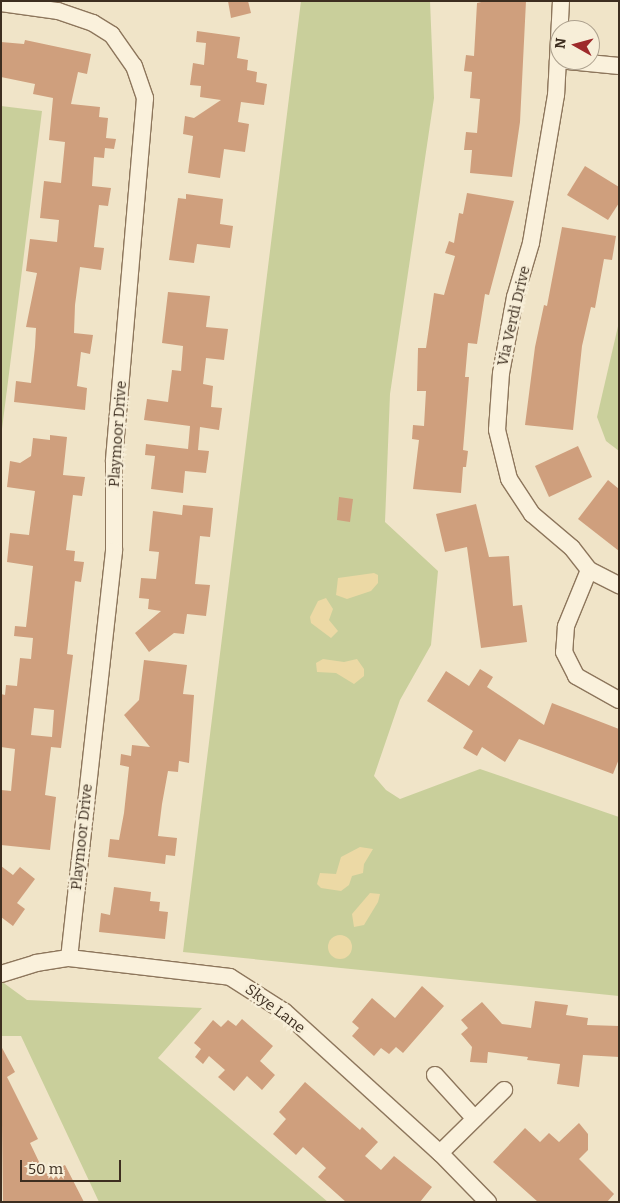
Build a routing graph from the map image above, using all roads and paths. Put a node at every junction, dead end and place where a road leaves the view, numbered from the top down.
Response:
1 (561, 1) edge
2 (1, 3) edge
3 (560, 20) edge
4 (600, 64) edge
5 (619, 66) edge
6 (557, 70) edge
7 (588, 570) junction
8 (619, 585) edge
9 (619, 700) edge
10 (69, 958) junction
11 (1, 974) edge
12 (435, 1075) dead end
13 (504, 1090) dead end
14 (475, 1118) junction
15 (440, 1152) junction
16 (488, 1202) edge

1 - 3 street, Via Verdi Drive
2 - 10 street, Playmoor Drive
4 - 5 street
6 - 7 street, Via Verdi Drive
7 - 8 street, Via Verdi Drive
7 - 9 street
10 - 11 street, Skye Lane
10 - 15 street, Skye Lane
12 - 14 street
13 - 14 street
14 - 15 street
15 - 16 street, Skye Lane

